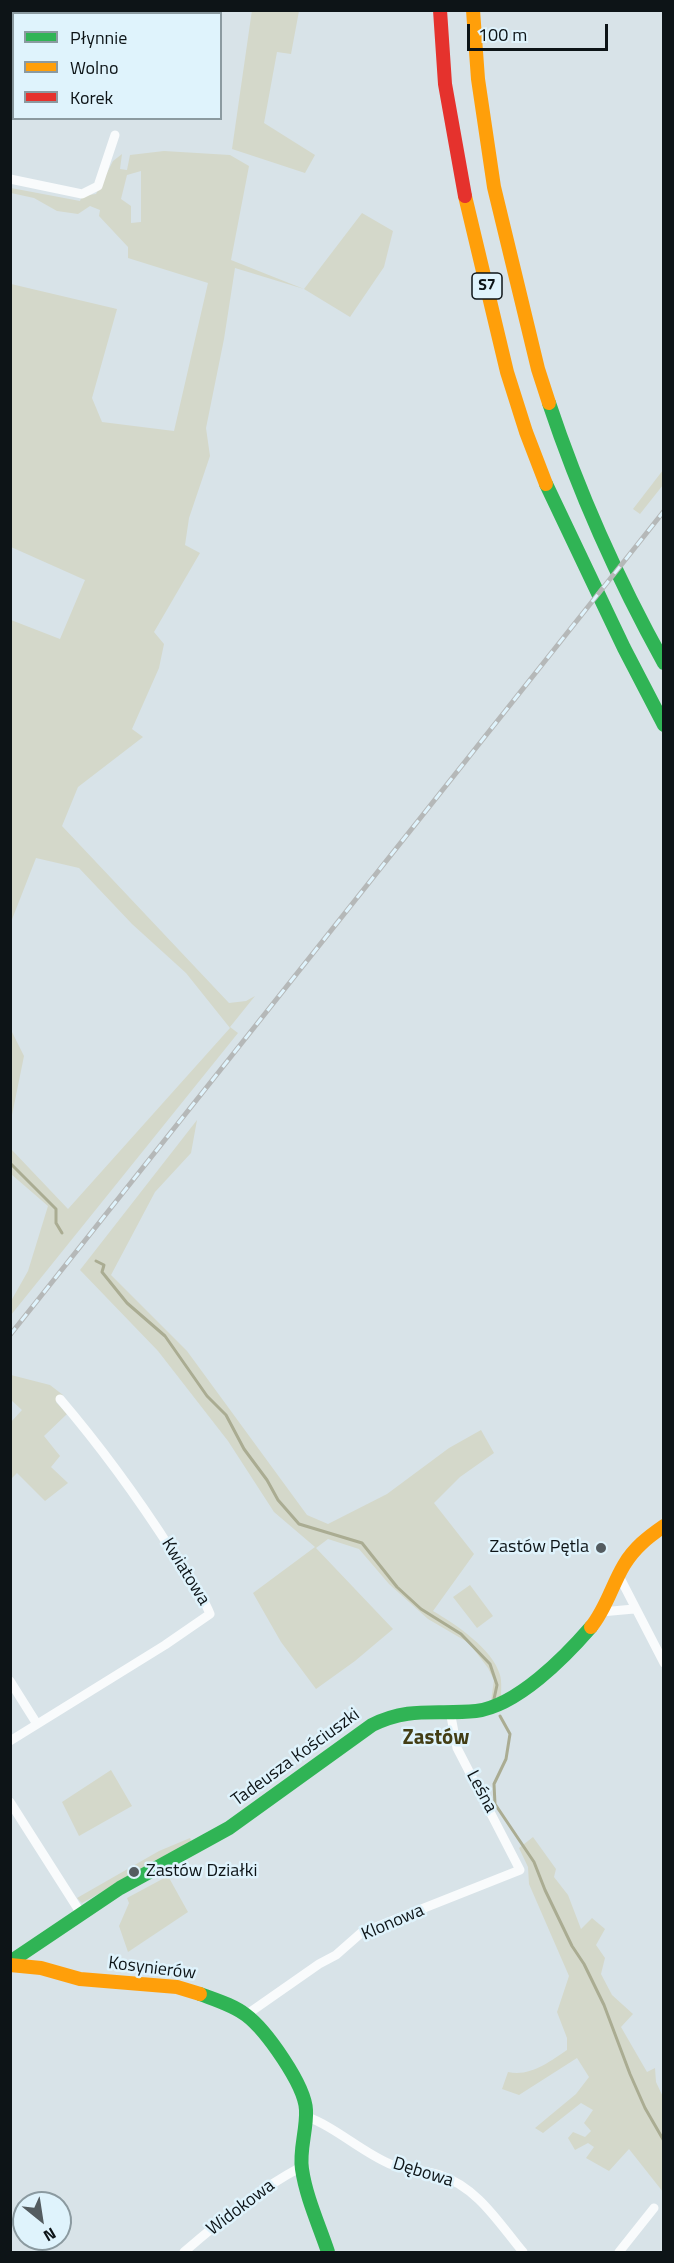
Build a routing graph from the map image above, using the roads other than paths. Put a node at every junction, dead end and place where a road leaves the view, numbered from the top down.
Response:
1 (440, 10) edge
2 (473, 10) edge
3 (115, 135) dead end
4 (10, 179) edge
5 (663, 663) edge
6 (663, 725) edge
7 (60, 1399) dead end
8 (663, 1526) edge
9 (618, 1573) junction
10 (634, 1609) junction
11 (601, 1612) junction
12 (663, 1663) edge
13 (10, 1681) edge
14 (450, 1711) junction
15 (37, 1724) junction
16 (10, 1741) edge
17 (10, 1802) edge
18 (520, 1870) joint
19 (80, 1912) junction
20 (33, 1946) junction
21 (10, 1964) edge
22 (41, 1968) junction
23 (246, 2015) junction
24 (306, 2116) junction
25 (301, 2167) junction
26 (654, 2208) dead end
27 (184, 2253) edge
28 (328, 2253) edge
29 (523, 2253) edge
30 (619, 2253) edge

1 - 6 main road, S7
2 - 5 main road, S7
3 - 4 street
7 - 15 street, Kwiatowa
8 - 9 main road, Tadeusza Kościuszki
9 - 10 street
9 - 11 main road, Tadeusza Kościuszki
10 - 11 street
10 - 12 street
11 - 14 main road, Tadeusza Kościuszki
13 - 15 street
14 - 18 street, Leśna
14 - 19 main road, Tadeusza Kościuszki
15 - 16 street, Kwiatowa
17 - 19 street
18 - 23 street, Klonowa
19 - 20 main road, Tadeusza Kościuszki
20 - 21 main road, Tadeusza Kościuszki
20 - 22 main road
21 - 22 main road, Kosynierów
22 - 23 main road, Kosynierów
23 - 24 main road, Kosynierów
24 - 25 main road, Kosynierów
24 - 29 street, Dębowa
25 - 27 street, Widokowa
25 - 28 main road, Kosynierów
26 - 30 street

